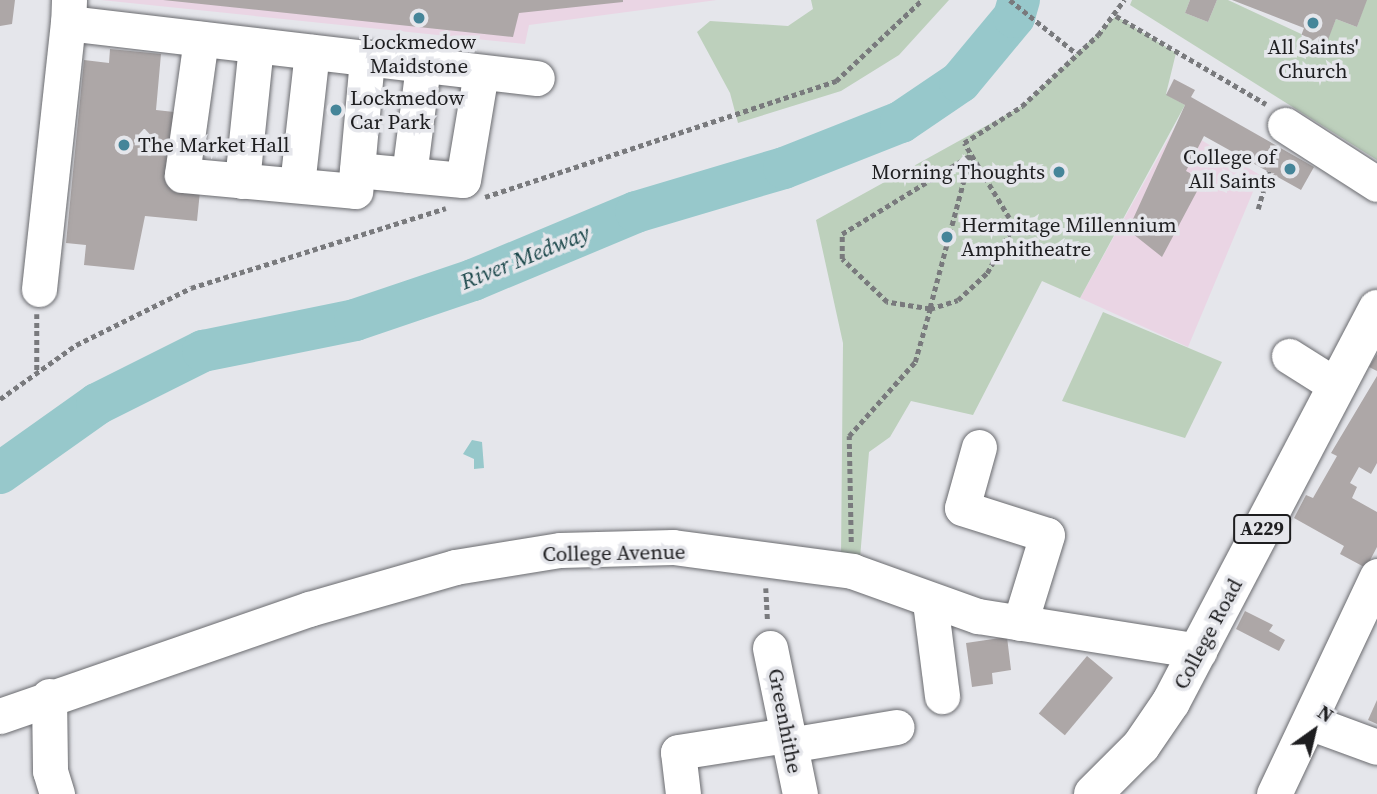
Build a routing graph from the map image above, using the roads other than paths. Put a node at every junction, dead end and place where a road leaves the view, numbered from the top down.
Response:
1 (69, 12) edge
2 (201, 39) junction
3 (256, 46) junction
4 (312, 52) junction
5 (367, 58) junction
6 (423, 65) junction
7 (481, 72) junction
8 (537, 78) dead end
9 (1289, 127) road end
10 (357, 170) junction
11 (409, 175) junction
12 (242, 181) junction
13 (1377, 184) edge
14 (298, 186) junction
15 (38, 304) road end
16 (1377, 309) edge
17 (1289, 356) dead end
18 (1335, 386) junction
19 (979, 447) dead end
20 (1377, 576) edge
21 (930, 602) junction
22 (1020, 623) junction
23 (770, 648) road end
24 (1199, 651) junction
25 (49, 696) junction
26 (942, 696) dead end
27 (0, 716) edge
28 (1308, 722) junction
29 (897, 727) dead end
30 (788, 740) junction
31 (1377, 747) edge
32 (57, 794) edge
33 (683, 794) edge
34 (800, 794) edge
35 (1093, 794) edge
36 (1274, 794) edge

1 - 2 street
1 - 15 street
2 - 3 street
2 - 12 street
3 - 4 street
3 - 12 street
4 - 5 street
4 - 14 street
5 - 6 street
5 - 10 street
6 - 7 street
6 - 11 street
7 - 8 street
7 - 11 street
9 - 13 street
10 - 11 street
10 - 14 street
12 - 14 street
16 - 18 highway, College Road / A229
17 - 18 street
18 - 24 highway, College Road / A229
19 - 22 street
20 - 28 street
21 - 22 street, College Avenue
21 - 25 street, College Avenue
21 - 26 street
22 - 24 street, College Avenue
23 - 30 street, Greenhithe
24 - 35 highway, College Road / A229
25 - 27 street, College Avenue
25 - 32 street
28 - 31 street
28 - 36 street
29 - 30 street
30 - 33 street
30 - 34 street, Greenhithe

